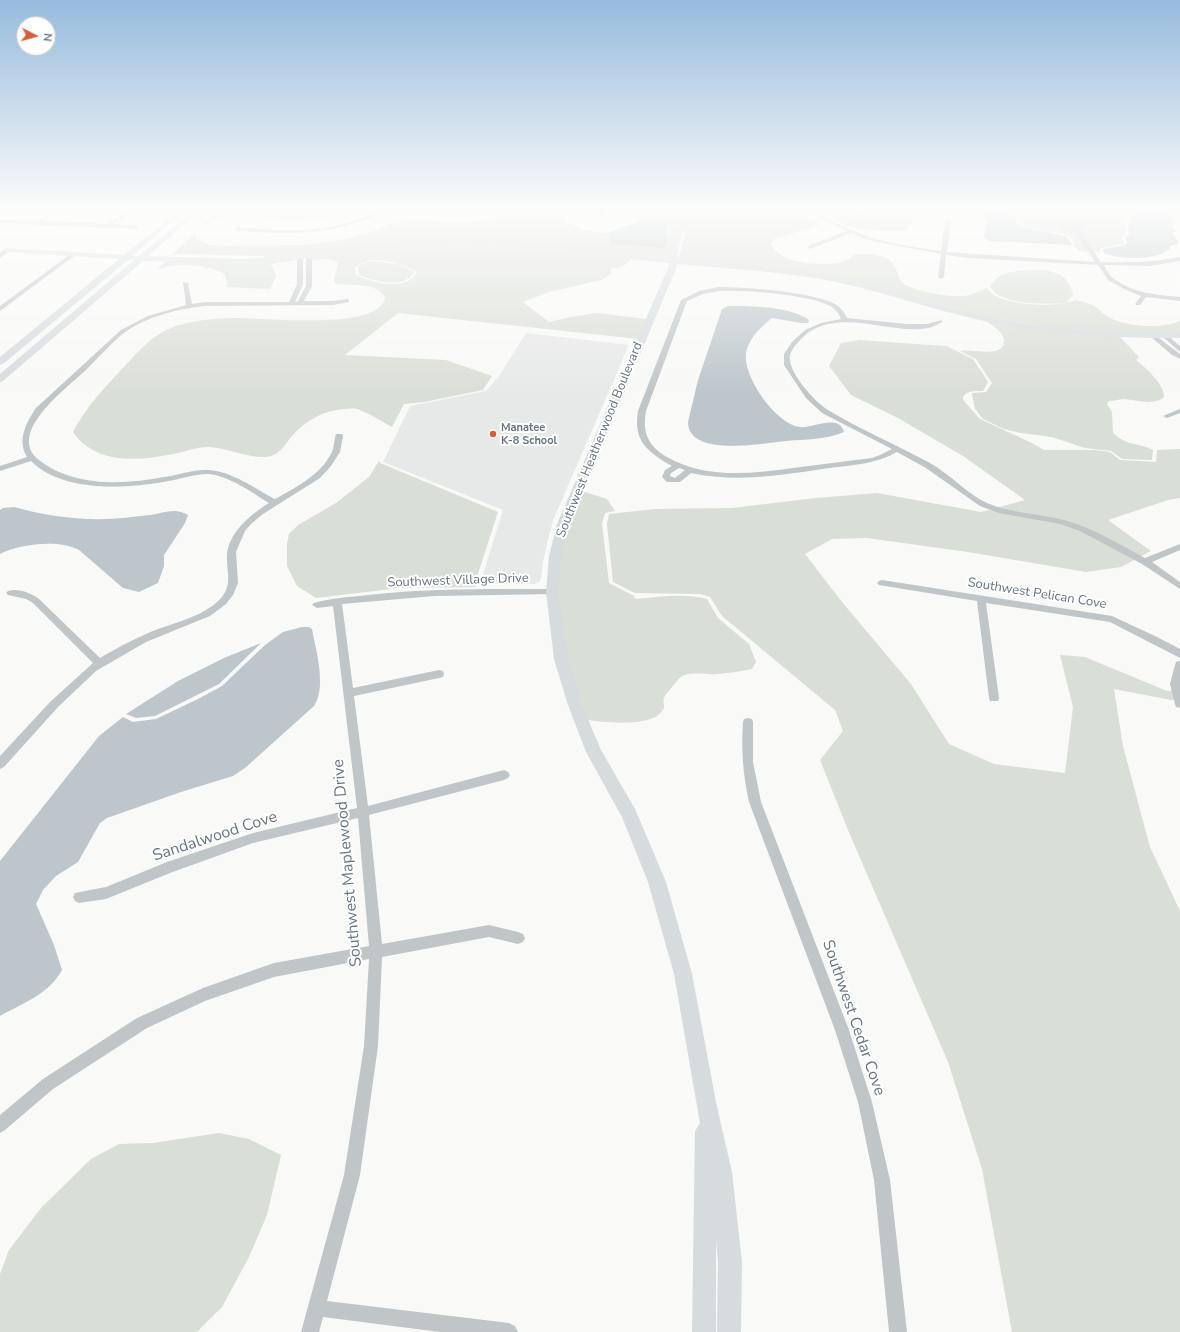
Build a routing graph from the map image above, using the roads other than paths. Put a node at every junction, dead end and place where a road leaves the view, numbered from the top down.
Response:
1 (52, 270) edge
2 (110, 270) edge
3 (127, 270) edge
4 (300, 270) edge
5 (309, 270) edge
6 (673, 270) edge
7 (772, 270) edge
8 (942, 270) edge
9 (1104, 270) edge
10 (941, 278) dead end
11 (185, 283) dead end
12 (1144, 295) junction
13 (1180, 299) edge
14 (347, 301) dead end
15 (291, 303) junction
16 (300, 303) junction
17 (1138, 304) dead end
18 (189, 306) junction
19 (0, 309) edge
20 (845, 320) junction
21 (940, 321) dead end
22 (1180, 335) edge
23 (1153, 336) junction
24 (1165, 336) junction
25 (1180, 350) edge
26 (1180, 357) edge
27 (0, 362) edge
28 (0, 379) edge
29 (1180, 412) edge
30 (1167, 416) dead end
31 (339, 436) dead end
32 (896, 450) junction
33 (32, 458) junction
34 (678, 465) junction
35 (0, 469) edge
36 (690, 470) junction
37 (273, 502) junction
38 (1180, 547) edge
39 (1145, 562) junction
40 (882, 583) dead end
41 (1180, 586) edge
42 (552, 592) junction
43 (11, 593) dead end
44 (981, 598) junction
45 (337, 601) junction
46 (317, 605) dead end
47 (1180, 654) edge
48 (99, 663) junction
49 (1180, 665) edge
50 (439, 674) dead end
51 (348, 693) junction
52 (994, 698) dead end
53 (1180, 704) edge
54 (748, 722) dead end
55 (0, 764) edge
56 (504, 775) dead end
57 (363, 812) junction
58 (79, 897) dead end
59 (518, 938) dead end
60 (376, 951) junction
61 (707, 1107) junction
62 (0, 1125) edge
63 (317, 1308) junction
64 (310, 1332) edge
65 (509, 1332) edge
66 (704, 1332) edge
67 (729, 1332) edge
68 (898, 1332) edge

1 - 19 street
2 - 27 street
3 - 28 street
4 - 15 street
5 - 16 street
6 - 42 street, Southwest Heatherwood Boulevard
7 - 23 street
8 - 10 street
9 - 12 street
11 - 18 street
12 - 13 street
12 - 17 street
14 - 16 street
15 - 16 street
15 - 18 street
18 - 33 street
20 - 21 street
20 - 32 street
20 - 34 street
22 - 24 street
23 - 24 street
23 - 26 street
24 - 25 street
29 - 30 street
31 - 37 street
32 - 36 street
32 - 39 street
33 - 35 street
33 - 37 street
34 - 36 street
34 - 36 street
37 - 48 street
38 - 39 street
39 - 41 street
40 - 44 street, Southwest Pelican Cove
42 - 45 street, Southwest Village Drive
42 - 61 street, Southwest Heatherwood Boulevard
43 - 48 street
44 - 47 street, Southwest Pelican Cove
44 - 52 street
45 - 46 street, Southwest Village Drive
45 - 51 street, Southwest Maplewood Drive
48 - 55 street
49 - 53 street
50 - 51 street
51 - 57 street, Southwest Maplewood Drive
54 - 68 street, Southwest Cedar Cove
56 - 57 street, Sandalwood Cove
57 - 58 street, Sandalwood Cove
57 - 60 street, Southwest Maplewood Drive
59 - 60 street
60 - 62 street
60 - 63 street, Southwest Maplewood Drive
61 - 66 street, Southwest Heatherwood Boulevard
61 - 67 street, Southwest Heatherwood Boulevard
63 - 64 street, Southwest Maplewood Drive
63 - 65 street

